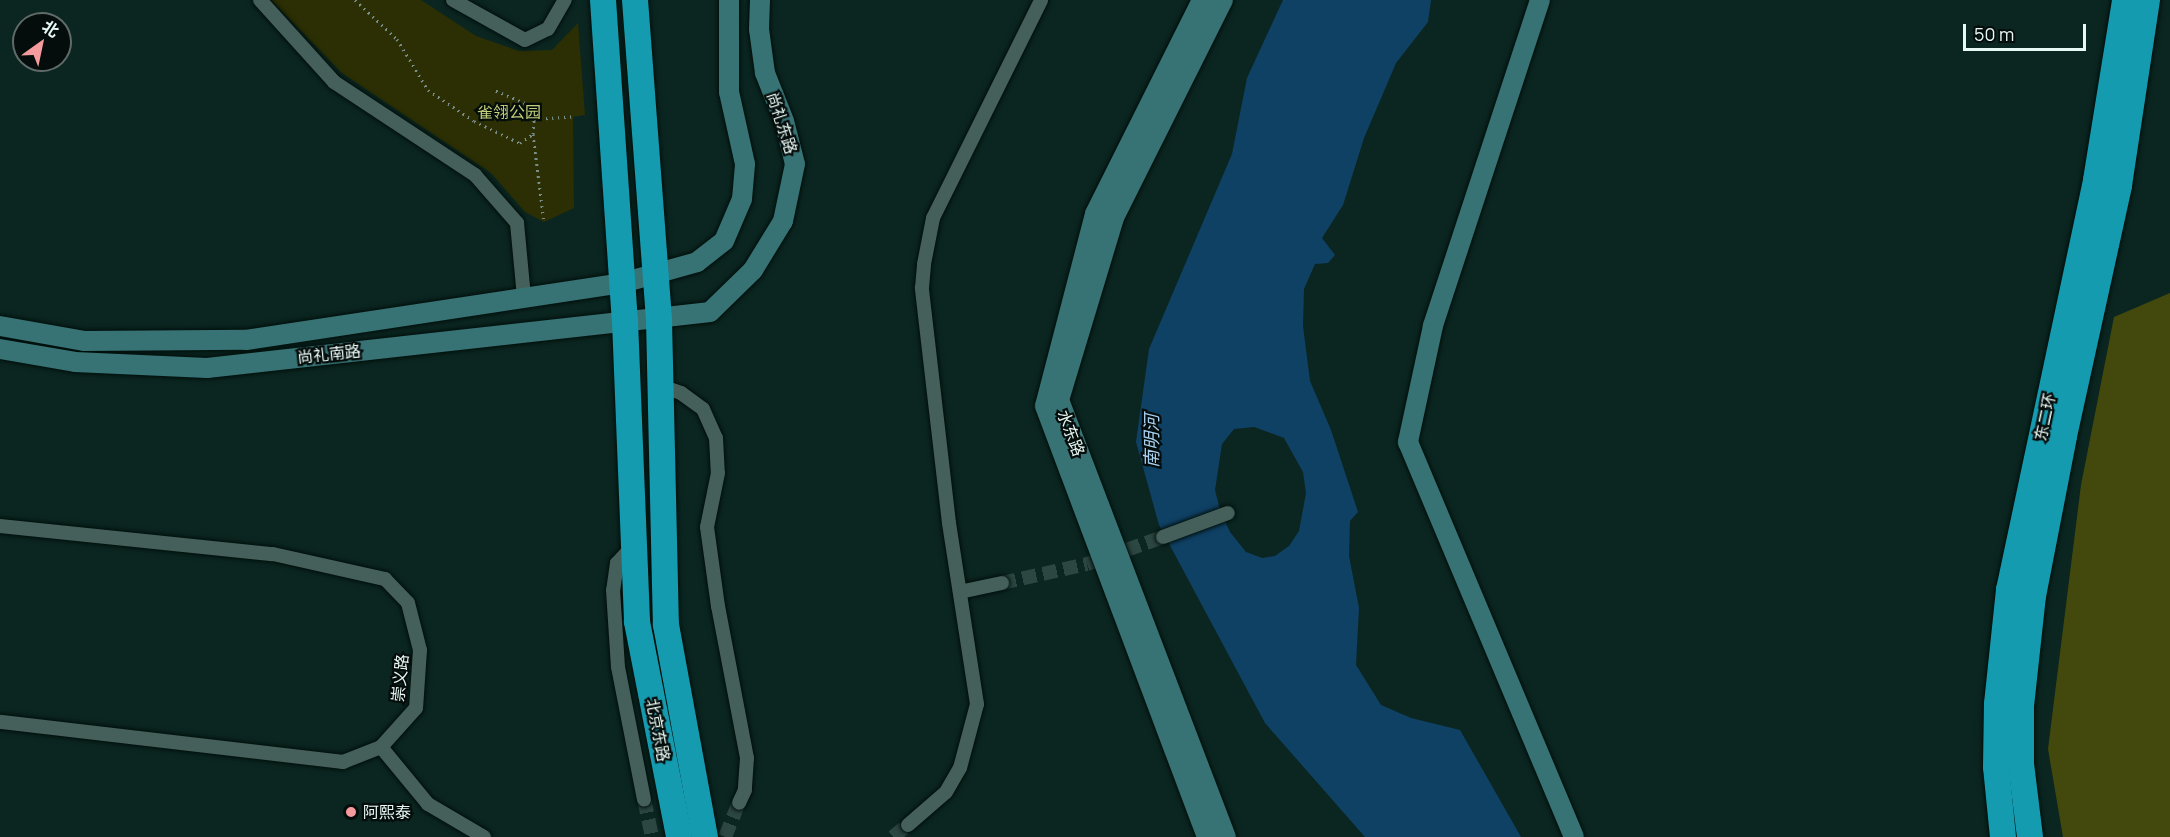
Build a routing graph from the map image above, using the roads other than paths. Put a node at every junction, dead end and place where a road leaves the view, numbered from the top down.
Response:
1 (260, 0) edge
2 (453, 0) edge
3 (565, 0) edge
4 (603, 0) edge
5 (635, 0) edge
6 (729, 0) edge
7 (760, 0) edge
8 (1041, 0) edge
9 (1202, 0) edge
10 (1223, 0) edge
11 (1540, 0) edge
12 (2126, 0) edge
13 (2147, 0) edge
14 (655, 275) junction
15 (622, 283) junction
16 (524, 297) junction
17 (659, 320) junction
18 (625, 321) junction
19 (0, 326) edge
20 (0, 349) edge
21 (661, 386) junction
22 (2053, 434) junction
23 (1228, 513) dead end
24 (0, 526) edge
25 (1163, 537) tunnel mouth
26 (634, 545) junction
27 (1002, 582) tunnel mouth
28 (960, 592) junction
29 (0, 722) edge
30 (381, 747) junction
31 (644, 800) tunnel mouth
32 (739, 803) tunnel mouth
33 (908, 825) tunnel mouth
34 (484, 837) edge
35 (679, 837) edge
36 (705, 837) edge
37 (1207, 837) edge
38 (1226, 837) edge
39 (1574, 837) edge
40 (2003, 837) edge
41 (2030, 837) edge

1 - 16 street
2 - 3 street
4 - 15 highway, 北京东路
5 - 14 highway, 北京东路
6 - 14 main road
7 - 17 main road, 尚礼东路
8 - 28 street
9 - 37 main road, 水东路
10 - 38 main road, 水东路
11 - 39 main road
12 - 22 highway, 东二环
13 - 22 highway, 东二环
14 - 15 main road, 尚礼南路
14 - 17 highway, 北京东路
15 - 16 main road, 尚礼南路
15 - 18 highway, 北京东路
16 - 19 main road, 尚礼南路
17 - 18 main road, 尚礼南路
17 - 21 highway, 北京东路
18 - 20 main road, 尚礼南路
18 - 26 highway, 北京东路
21 - 32 street
21 - 36 highway, 北京东路
22 - 40 highway, 东二环
22 - 41 highway, 东二环
23 - 25 street
24 - 30 street, 崇义路
26 - 31 street
26 - 35 highway, 北京东路
27 - 28 street
28 - 33 street
29 - 30 street, 崇义路
30 - 34 street

